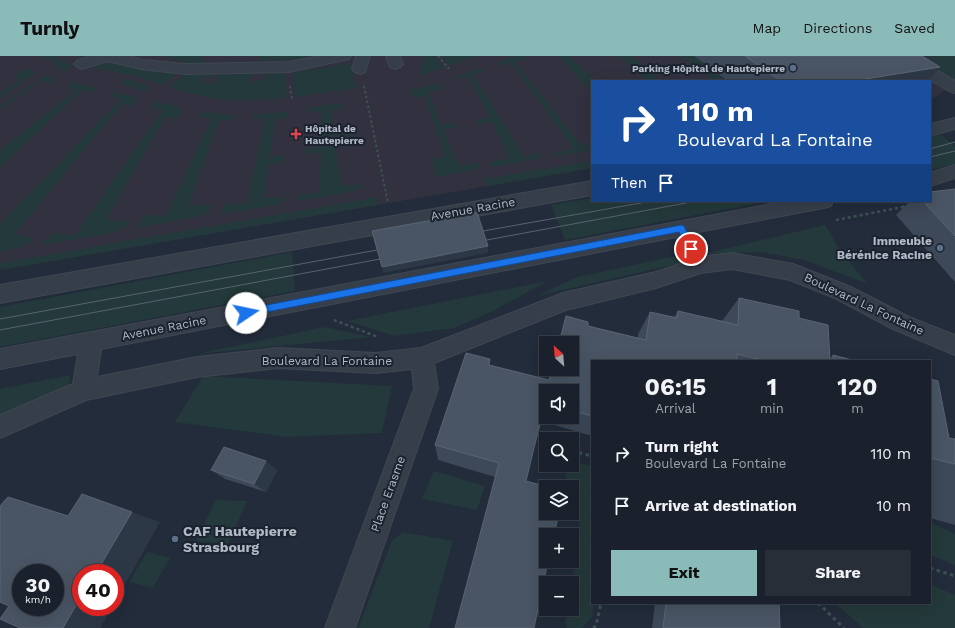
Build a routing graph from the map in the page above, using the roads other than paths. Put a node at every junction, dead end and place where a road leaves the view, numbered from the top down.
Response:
1 (106, 56) edge
2 (344, 56) edge
3 (919, 56) edge
4 (894, 58) edge
5 (257, 62) edge
6 (82, 64) dead end
7 (928, 80) edge
8 (930, 80) edge
9 (931, 81) edge
10 (931, 82) edge
11 (955, 88) edge
12 (955, 101) edge
13 (955, 123) edge
14 (931, 130) edge
15 (955, 171) edge
16 (955, 179) edge
17 (931, 180) edge
18 (931, 180) edge
19 (591, 188) edge
20 (819, 202) edge
21 (681, 228) junction
22 (700, 265) junction
23 (0, 294) edge
24 (91, 343) junction
25 (955, 345) edge
26 (422, 358) junction
27 (0, 359) edge
28 (84, 390) junction
29 (0, 427) edge
30 (340, 628) edge

1 - 5 street
1 - 6 street
2 - 5 street
3 - 8 street
4 - 7 street
9 - 11 street
10 - 12 street
13 - 14 street
15 - 17 street
16 - 18 street
19 - 23 street, Avenue Racine
20 - 21 street, Avenue Racine
21 - 22 street
21 - 24 street, Avenue Racine
22 - 25 street, Boulevard La Fontaine
22 - 26 street, Boulevard La Fontaine
24 - 27 street, Avenue Racine
24 - 28 street
26 - 28 street, Boulevard La Fontaine
26 - 30 street, Place Erasme
28 - 29 street, Boulevard La Fontaine

